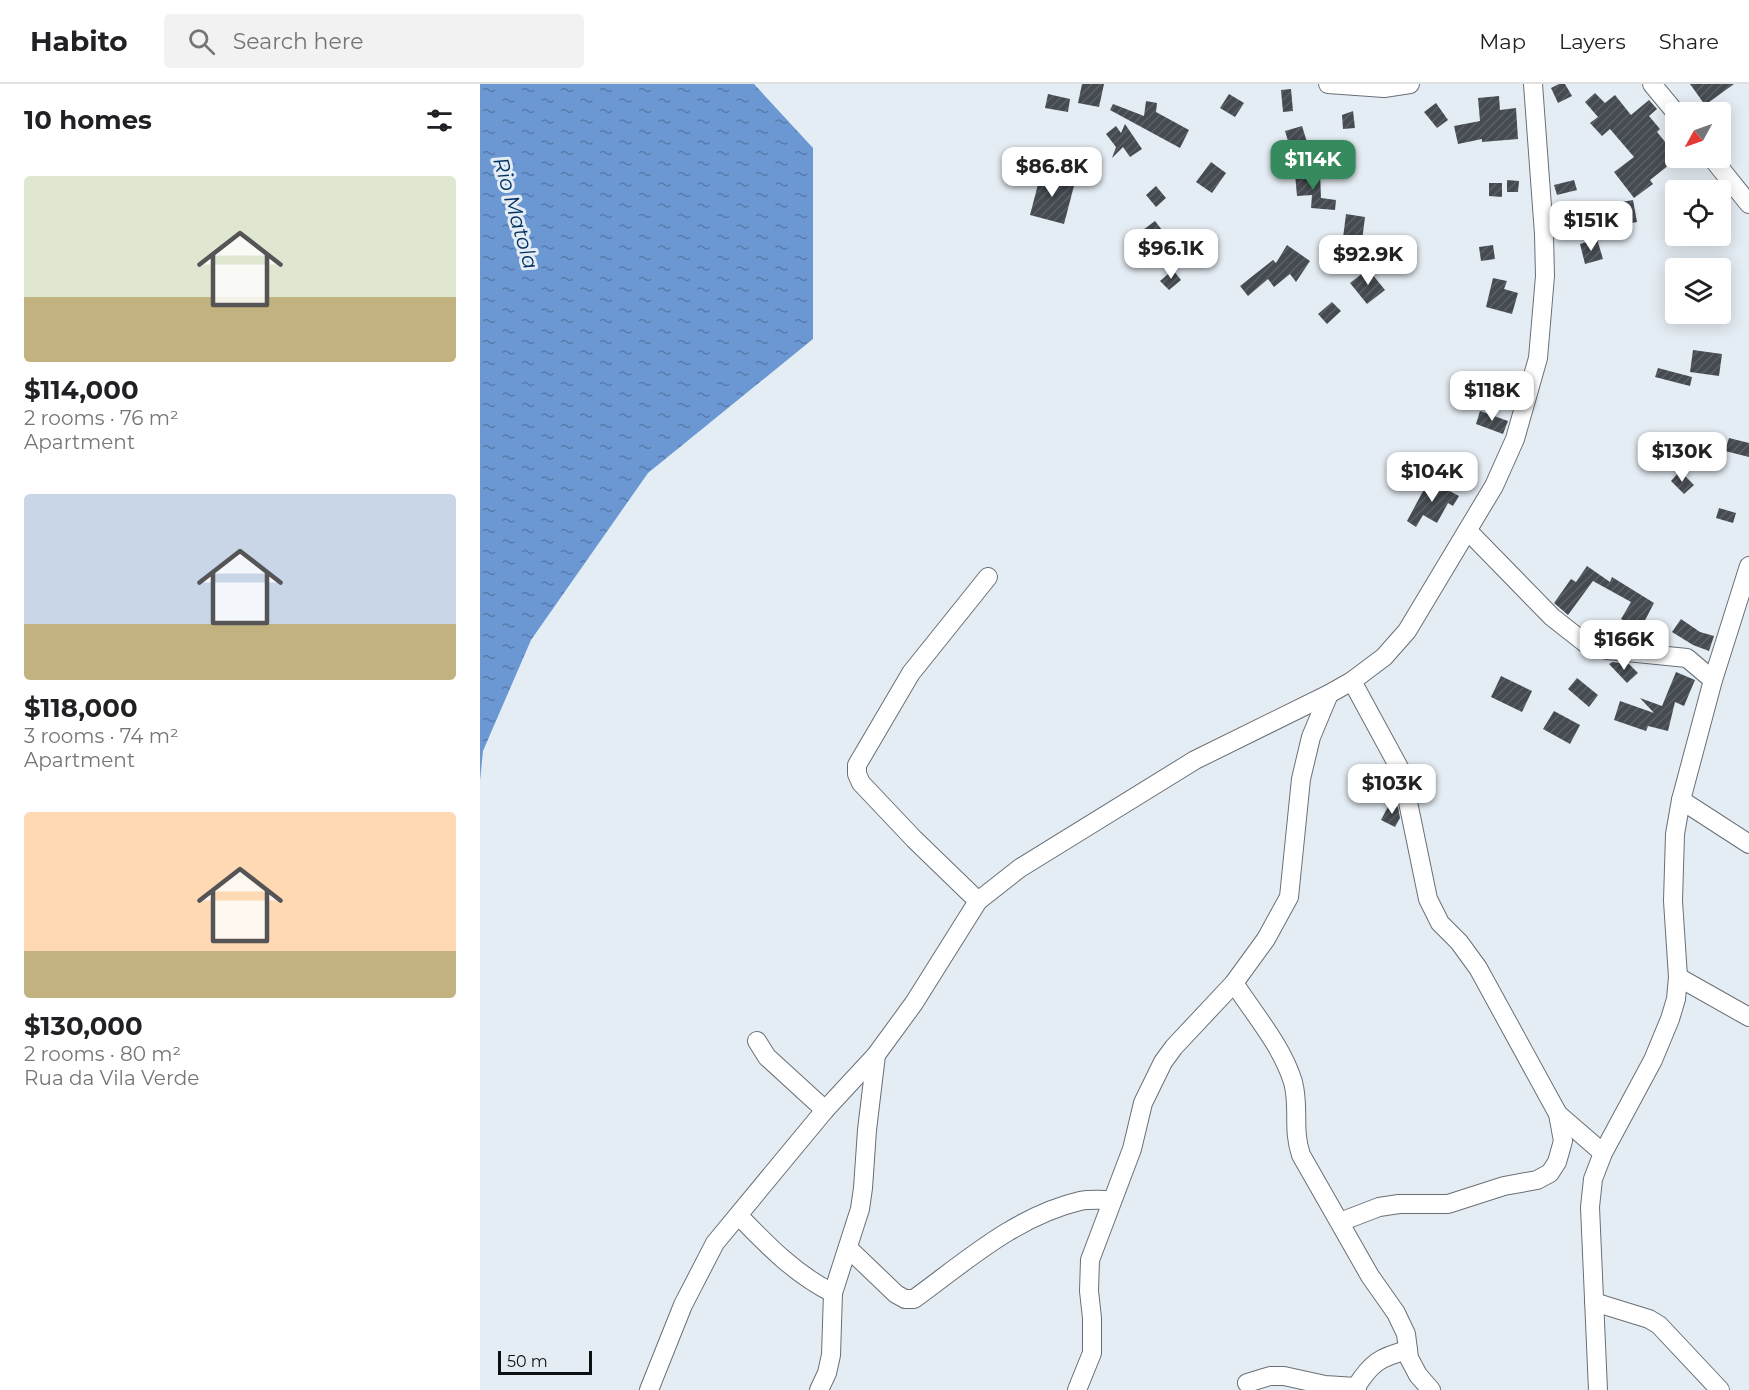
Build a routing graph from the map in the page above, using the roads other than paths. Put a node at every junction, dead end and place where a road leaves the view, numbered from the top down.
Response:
1 (1328, 84) edge
2 (1410, 84) edge
3 (1533, 84) edge
4 (1652, 84) edge
5 (1667, 102) edge
6 (1720, 168) edge
7 (1749, 204) edge
8 (1468, 531) junction
9 (1749, 566) edge
10 (988, 576) dead end
11 (1713, 680) junction
12 (1352, 681) junction
13 (1329, 694) junction
14 (1681, 800) junction
15 (1749, 844) edge
16 (978, 901) junction
17 (1678, 977) junction
18 (1234, 983) junction
19 (1749, 1017) edge
20 (758, 1041) dead end
21 (876, 1054) junction
22 (825, 1110) junction
23 (1558, 1114) junction
24 (1603, 1153) junction
25 (1112, 1200) junction
26 (739, 1215) junction
27 (1340, 1222) junction
28 (848, 1248) junction
29 (833, 1293) junction
30 (1594, 1302) junction
31 (1408, 1350) junction
32 (1246, 1383) dead end
33 (1357, 1389) edge
34 (649, 1390) edge
35 (819, 1390) edge
36 (1077, 1390) edge
37 (1431, 1390) edge
38 (1598, 1390) edge
39 (1720, 1390) edge

1 - 2 street
3 - 8 street
4 - 5 street
6 - 7 street
8 - 11 street
8 - 12 street
9 - 11 street
10 - 16 street
11 - 14 street
12 - 13 street
12 - 23 street
13 - 16 street
13 - 18 street
14 - 15 street
14 - 17 street
16 - 21 street
17 - 19 street
17 - 24 street
18 - 25 street
18 - 27 street
20 - 22 street
21 - 22 street
21 - 28 street
22 - 26 street
23 - 24 street
23 - 27 street
24 - 30 street
25 - 28 street
25 - 36 street
26 - 29 street
26 - 34 street
27 - 31 street
28 - 29 street
29 - 35 street
30 - 38 street
30 - 39 street
31 - 33 street
31 - 37 street
32 - 33 street

